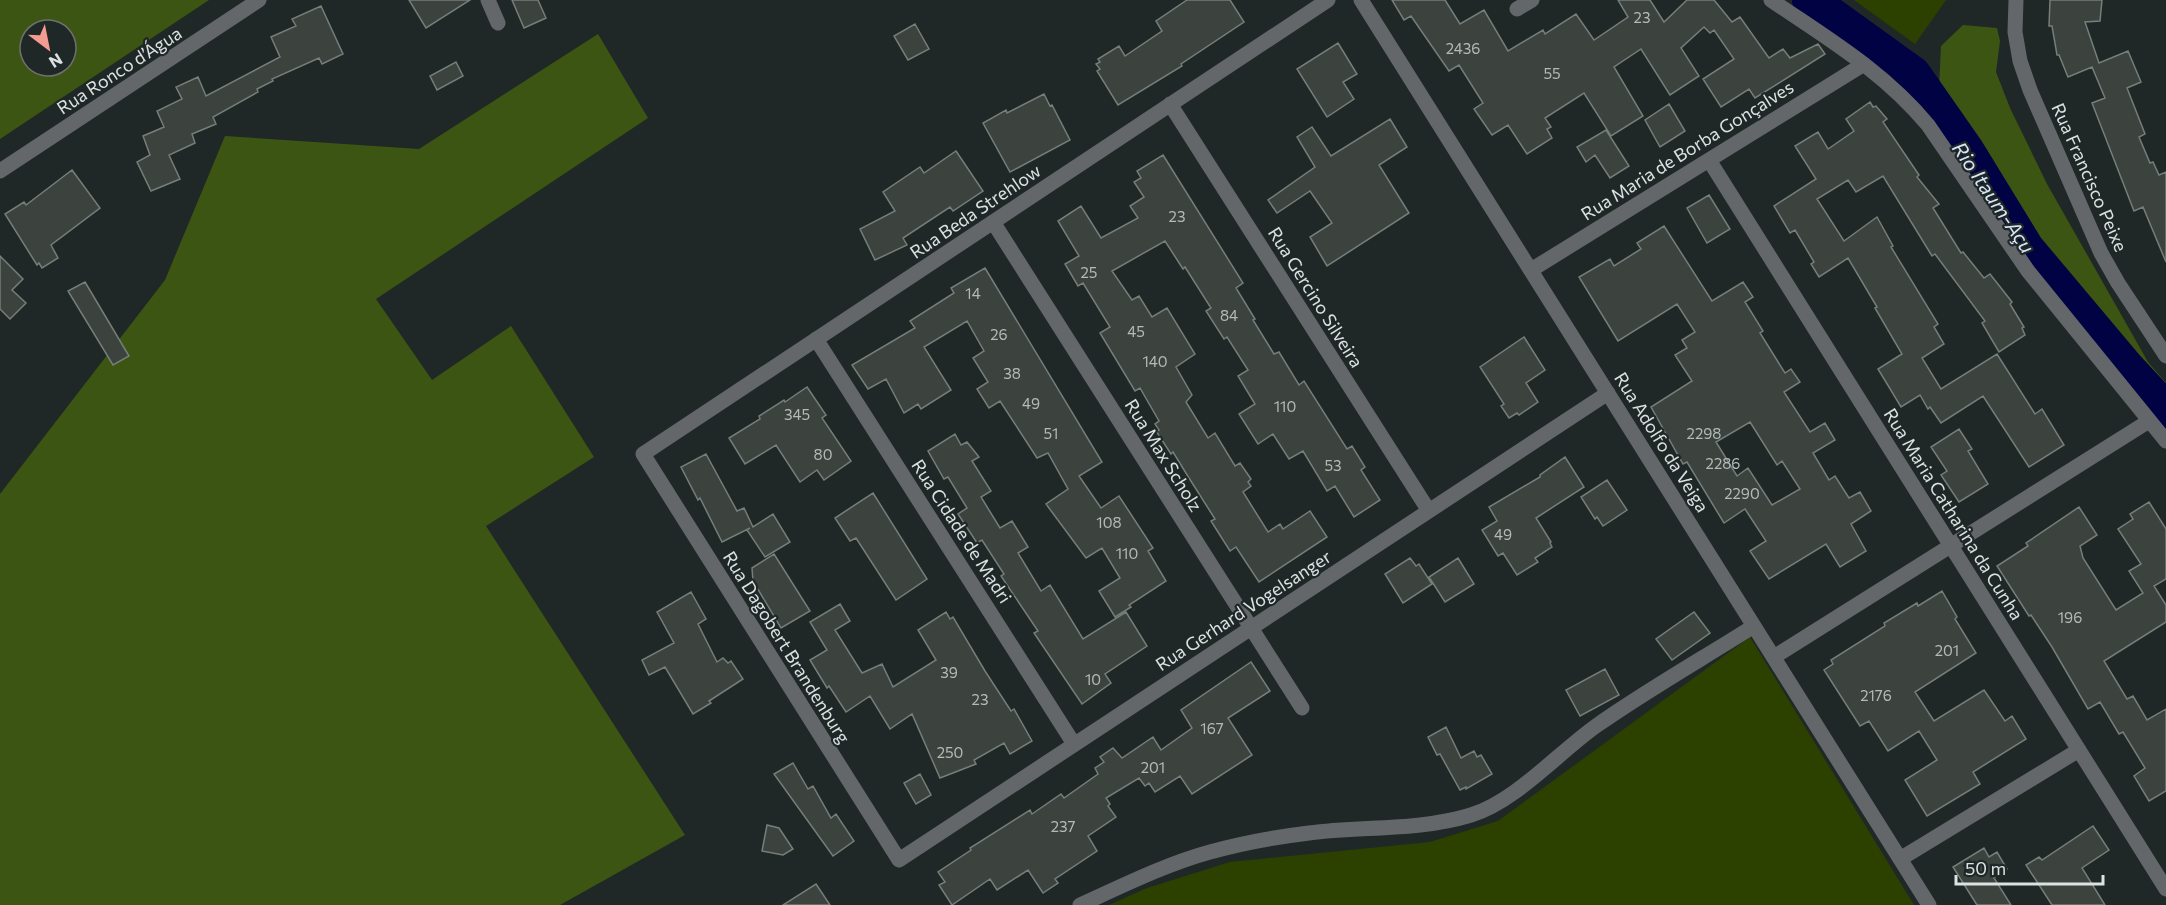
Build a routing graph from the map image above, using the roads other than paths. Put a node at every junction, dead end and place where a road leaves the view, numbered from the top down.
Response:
1 (259, 0) edge
2 (488, 0) edge
3 (1328, 0) edge
4 (1361, 0) edge
5 (1532, 0) edge
6 (1771, 0) edge
7 (2016, 0) edge
8 (1517, 9) dead end
9 (498, 23) dead end
10 (1864, 64) junction
11 (1170, 104) junction
12 (1709, 160) junction
13 (0, 171) edge
14 (993, 222) junction
15 (1531, 270) junction
16 (816, 339) junction
17 (2166, 356) edge
18 (1608, 393) junction
19 (2150, 421) junction
20 (2166, 441) edge
21 (643, 454) joint
22 (1429, 511) junction
23 (1951, 546) junction
24 (1754, 626) junction
25 (1251, 628) junction
26 (1774, 657) junction
27 (1302, 708) dead end
28 (1074, 744) junction
29 (2079, 750) junction
30 (1900, 858) junction
31 (898, 860) joint
32 (2166, 889) edge
33 (1080, 905) edge
34 (1929, 905) edge

1 - 13 street, Rua Ronco d’Água
2 - 9 street
3 - 11 street, Rua Beda Strehlow
4 - 15 street, Rua Adolfo da Veiga
5 - 8 street
6 - 10 street
7 - 17 street, Rua Francisco Peixe
10 - 12 street, Rua Maria de Borba Gonçalves
10 - 19 street
11 - 14 street, Rua Beda Strehlow
11 - 22 street, Rua Gercino Silveira
12 - 15 street, Rua Maria de Borba Gonçalves
12 - 23 street, Rua Maria Catharina da Cunha
14 - 16 street, Rua Beda Strehlow
14 - 25 street, Rua Max Scholz
15 - 18 street, Rua Adolfo da Veiga
16 - 21 street, Rua Beda Strehlow
16 - 28 street, Rua Cidade de Madri
18 - 22 street, Rua Gerhard Vogelsanger
18 - 24 street, Rua Adolfo da Veiga
19 - 20 street
19 - 23 street
21 - 31 street, Rua Dagobert Brandenburg
22 - 25 street, Rua Gerhard Vogelsanger
23 - 26 street
23 - 29 street, Rua Maria Catharina da Cunha
24 - 26 street, Rua Adolfo da Veiga
24 - 33 street
25 - 27 street, Rua Max Scholz
25 - 28 street, Rua Gerhard Vogelsanger
26 - 30 street, Rua Adolfo da Veiga
28 - 31 street, Rua Gerhard Vogelsanger
29 - 30 street
29 - 32 street, Rua Maria Catharina da Cunha
30 - 34 street, Rua Adolfo da Veiga

